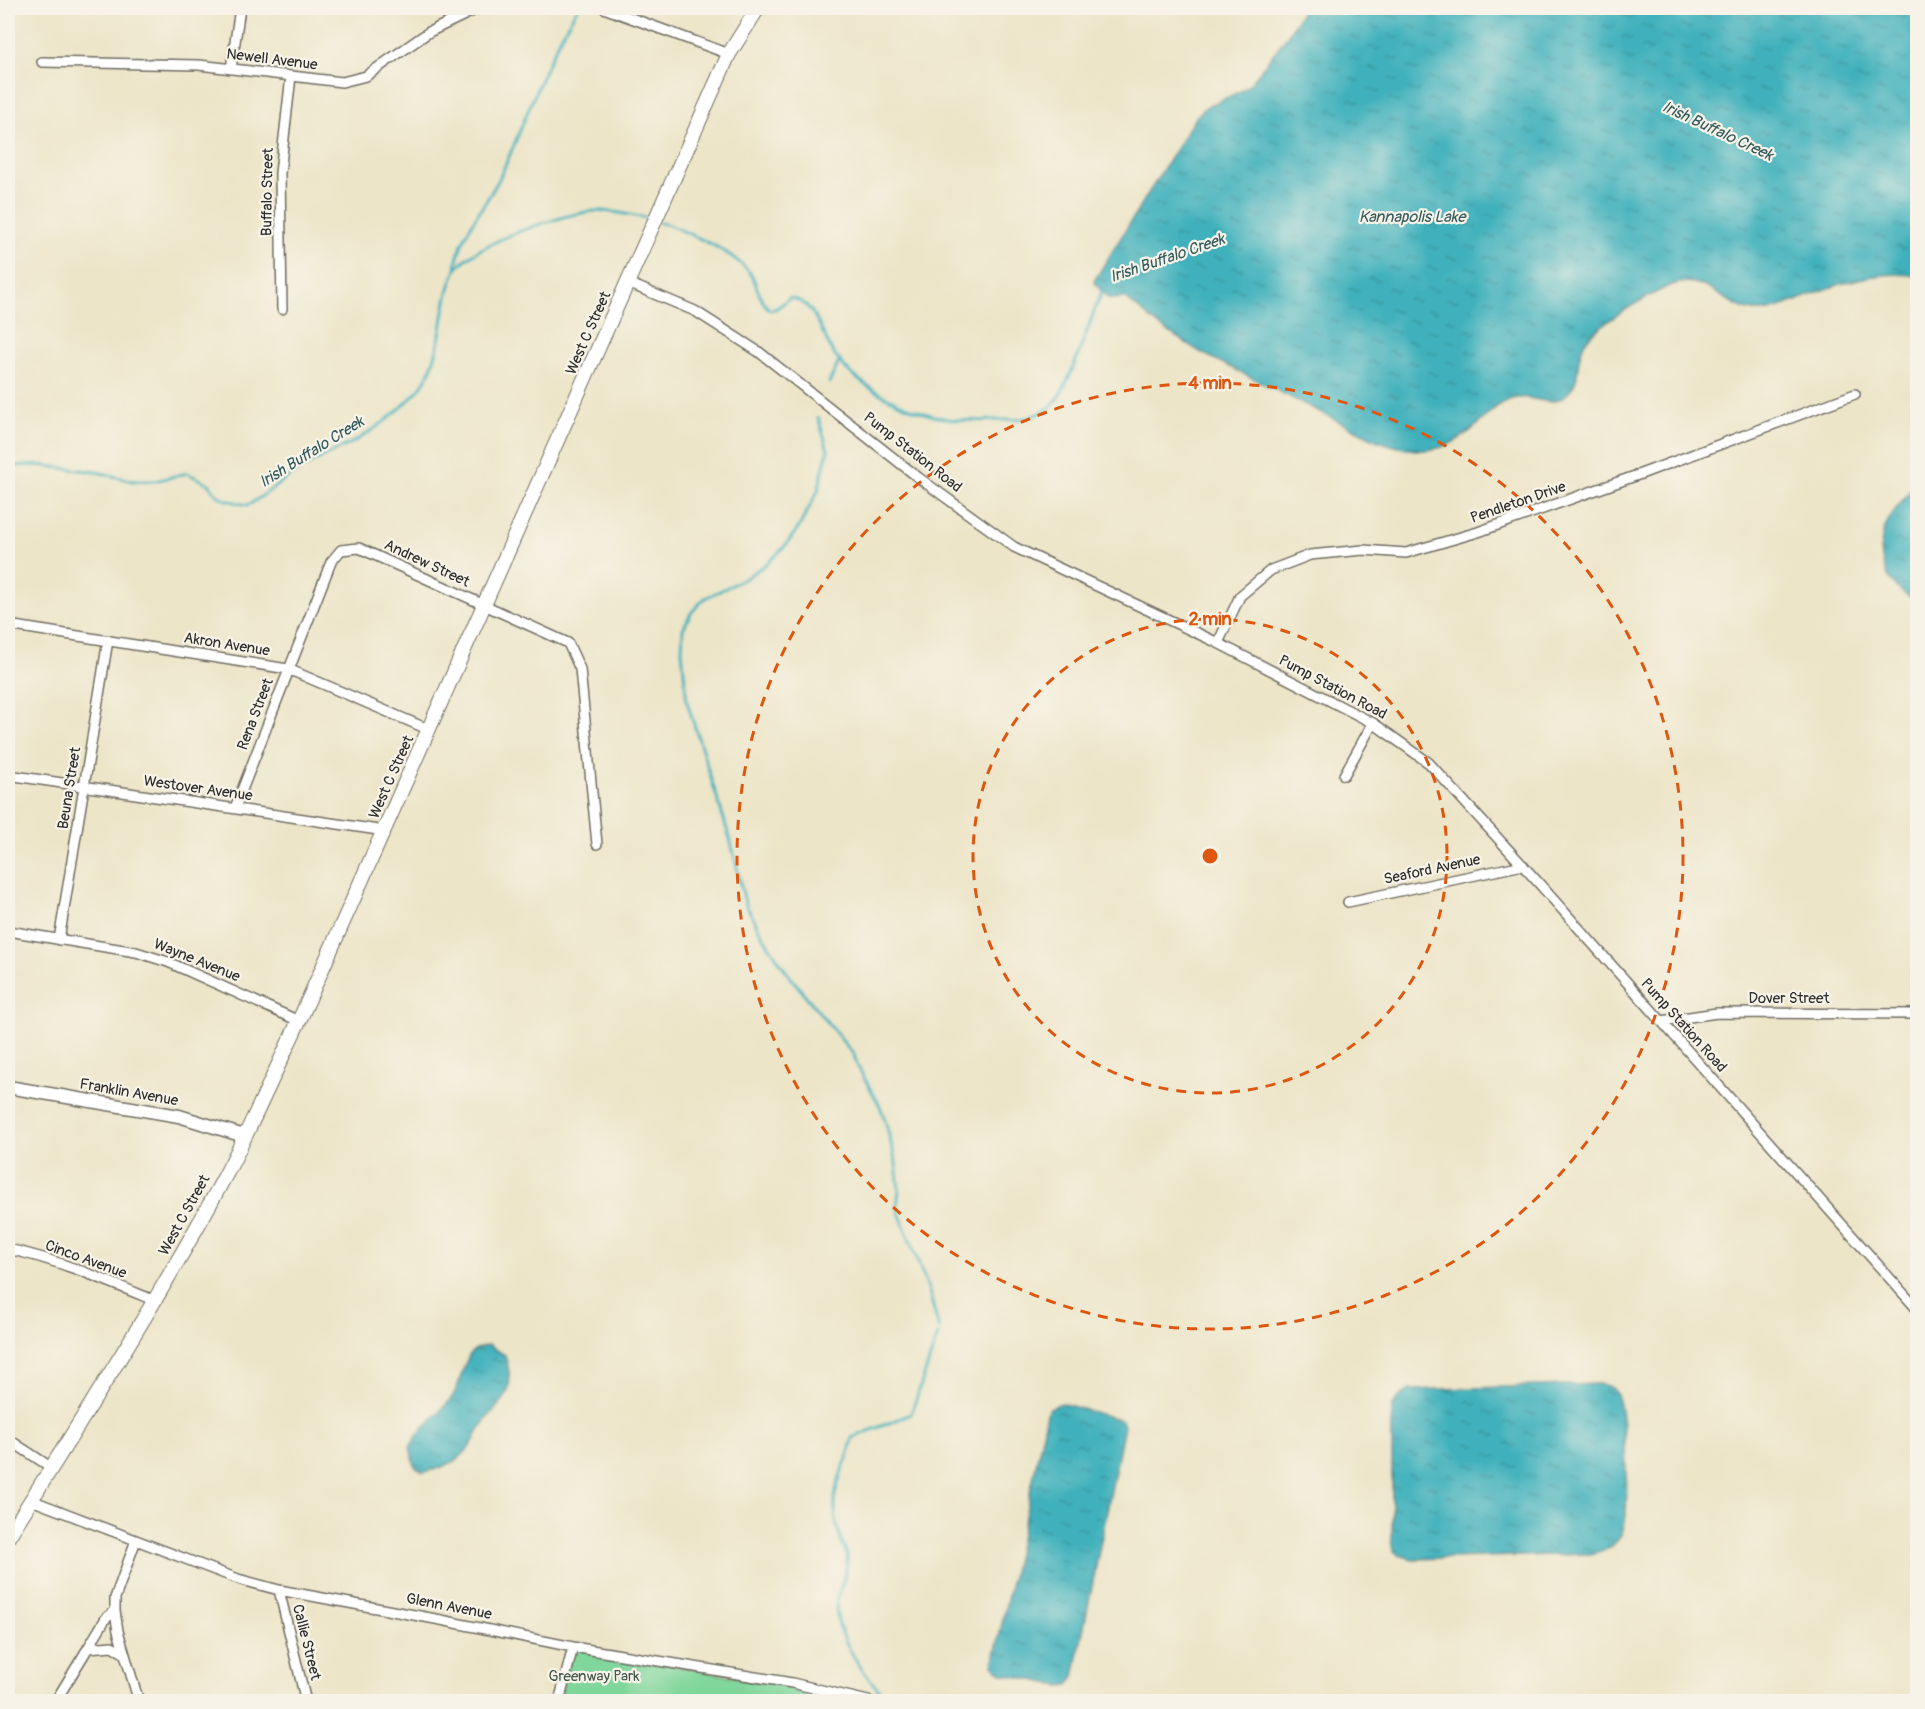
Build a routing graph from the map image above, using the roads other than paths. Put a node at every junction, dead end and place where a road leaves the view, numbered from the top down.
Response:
1 (240, 8) edge
2 (480, 8) edge
3 (604, 8) edge
4 (759, 8) edge
5 (729, 54) junction
6 (42, 62) dead end
7 (231, 69) junction
8 (291, 76) junction
9 (628, 283) junction
10 (282, 309) dead end
11 (1855, 394) dead end
12 (359, 548) joint
13 (483, 606) junction
14 (8, 625) edge
15 (108, 640) junction
16 (1218, 643) junction
17 (288, 669) junction
18 (1373, 723) junction
19 (430, 730) junction
20 (8, 775) edge
21 (1344, 775) dead end
22 (84, 788) junction
23 (235, 808) junction
24 (385, 831) junction
25 (597, 844) dead end
26 (1523, 866) junction
27 (1348, 902) dead end
28 (8, 931) edge
29 (59, 940) junction
30 (1917, 1014) edge
31 (299, 1021) junction
32 (1661, 1021) junction
33 (8, 1087) edge
34 (244, 1136) junction
35 (8, 1249) edge
36 (153, 1300) junction
37 (1917, 1310) edge
38 (8, 1439) edge
39 (52, 1468) junction
40 (31, 1500) junction
41 (8, 1538) edge
42 (136, 1540) junction
43 (279, 1590) junction
44 (115, 1611) junction
45 (573, 1647) junction
46 (88, 1648) junction
47 (125, 1654) junction
48 (55, 1701) edge
49 (138, 1701) edge
50 (306, 1701) edge
51 (559, 1701) edge
52 (872, 1701) edge

1 - 7 street
2 - 8 street, Newell Avenue
3 - 5 street
4 - 5 main road, West C Street
5 - 9 main road, West C Street
6 - 7 street, Newell Avenue
7 - 8 street, Newell Avenue
8 - 10 street, Buffalo Street
9 - 13 main road, West C Street
9 - 16 street, Pump Station Road
11 - 16 street, Pendleton Drive
12 - 13 street, Andrew Street
12 - 17 street, Rena Street
13 - 19 main road, West C Street
13 - 25 street, Andrew Street
14 - 15 street, Akron Avenue
15 - 17 street, Akron Avenue
15 - 22 street, Beuna Street
16 - 18 street, Pump Station Road
17 - 19 street, Akron Avenue
17 - 23 street, Rena Street
18 - 21 street
18 - 26 street, Pump Station Road
19 - 24 main road, West C Street
20 - 22 street, Westover Avenue
22 - 23 street, Westover Avenue
22 - 29 street, Beuna Street
23 - 24 street, Westover Avenue
24 - 31 main road, West C Street
26 - 27 street, Seaford Avenue
26 - 32 street, Pump Station Road
28 - 29 street, Wayne Avenue
29 - 31 street, Wayne Avenue
30 - 32 street, Dover Street
31 - 34 main road, West C Street
32 - 37 street, Pump Station Road
33 - 34 street, Franklin Avenue
34 - 36 main road, West C Street
35 - 36 street, Cinco Avenue
36 - 39 main road, West C Street
38 - 39 street
39 - 40 main road, West C Street
40 - 41 main road, West C Street
40 - 42 street, Glenn Avenue
42 - 43 street, Glenn Avenue
42 - 44 street
43 - 45 street, Glenn Avenue
43 - 50 street, Callie Street
44 - 46 street
44 - 47 street
45 - 51 street
45 - 52 street, Glenn Avenue
46 - 47 street
46 - 48 street
47 - 49 street

